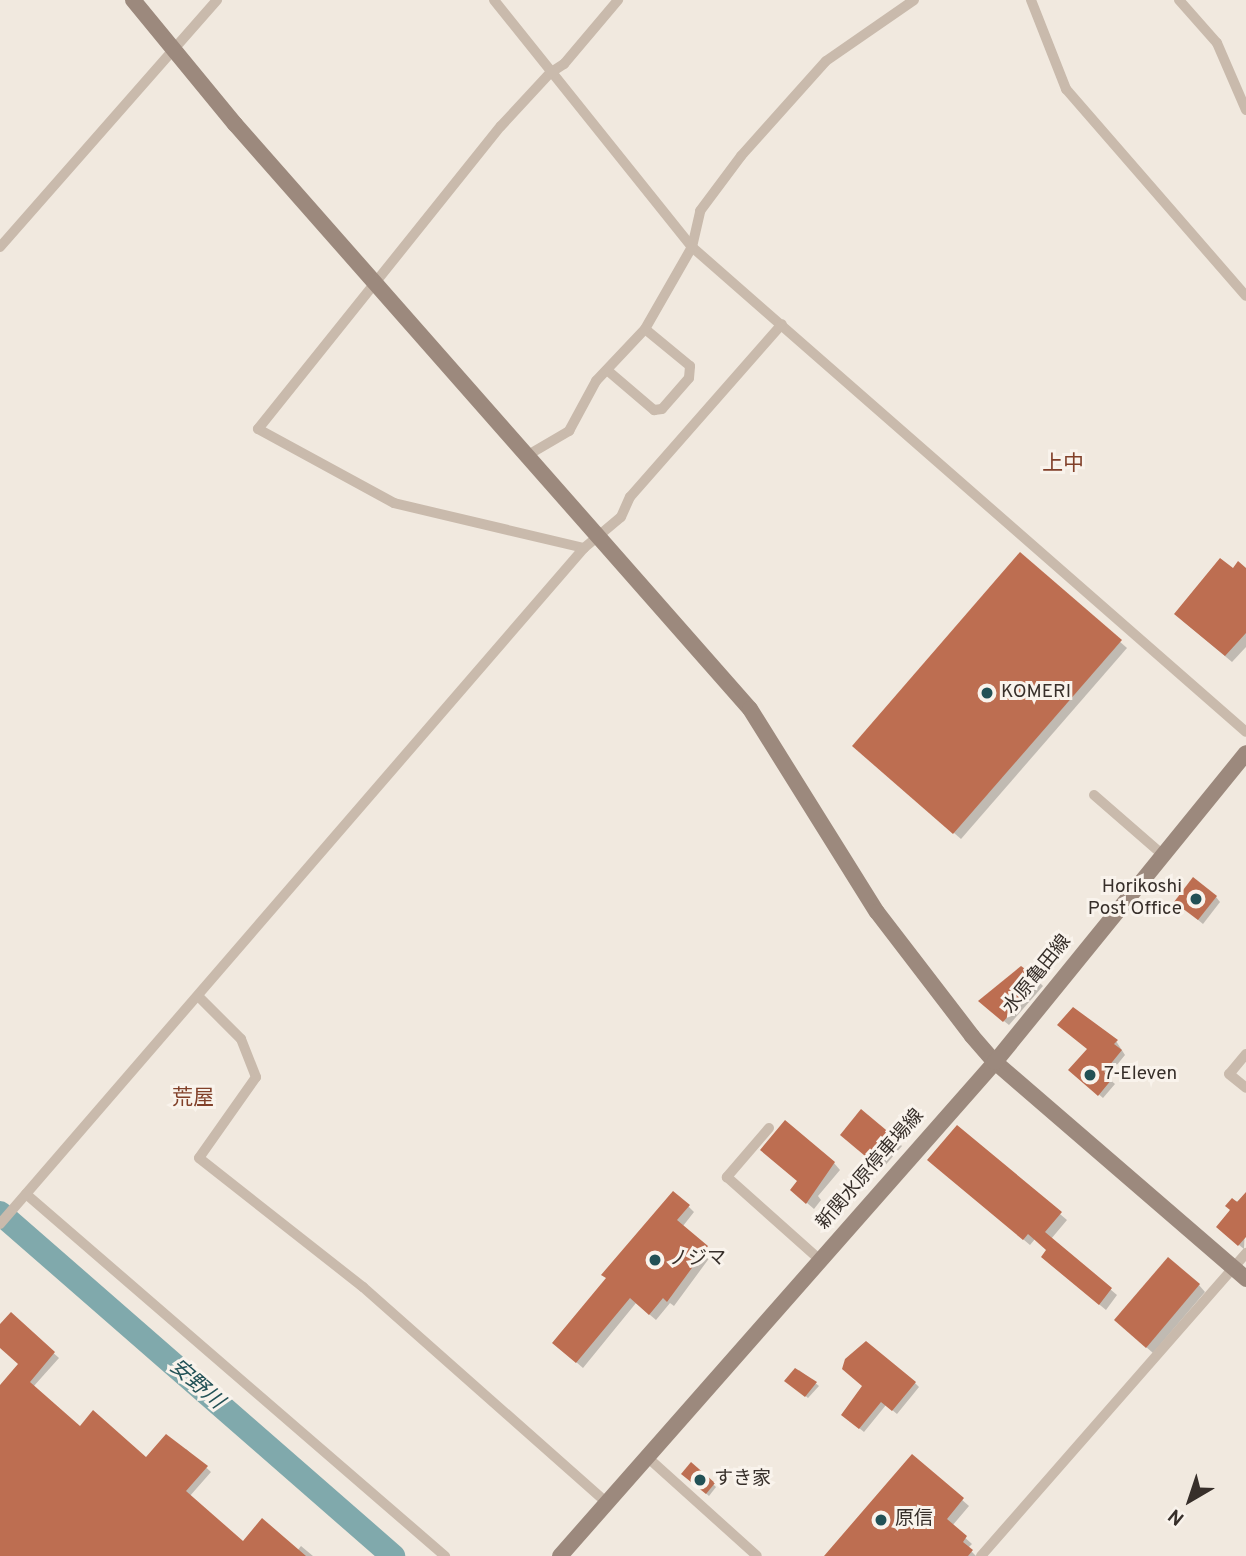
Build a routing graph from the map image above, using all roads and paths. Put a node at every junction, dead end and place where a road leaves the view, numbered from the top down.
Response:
1 (133, 0) edge
2 (217, 0) edge
3 (494, 0) edge
4 (618, 0) edge
5 (914, 0) edge
6 (1031, 0) edge
7 (1179, 0) edge
8 (174, 47) junction
9 (550, 72) junction
10 (1246, 110) edge
11 (0, 247) edge
12 (692, 247) junction
13 (375, 282) junction
14 (1246, 296) edge
15 (782, 324) junction
16 (646, 329) junction
17 (607, 370) junction
18 (528, 455) junction
19 (600, 536) junction
20 (584, 548) junction
21 (1246, 732) edge
22 (1246, 753) edge
23 (1094, 795) dead end
24 (1163, 855) junction
25 (198, 996) junction
26 (1246, 1054) edge
27 (995, 1062) junction
28 (1246, 1088) edge
29 (769, 1128) dead end
30 (24, 1196) junction
31 (0, 1224) edge
32 (1246, 1253) edge
33 (820, 1260) junction
34 (1240, 1273) edge
35 (646, 1456) junction
36 (606, 1502) junction
37 (445, 1556) edge
38 (560, 1556) edge
39 (757, 1556) edge
40 (981, 1556) edge

1 - 8 main road
2 - 8 street
3 - 9 street
4 - 9 street
5 - 12 street
6 - 14 street
7 - 10 street
8 - 11 street
8 - 13 main road
9 - 12 street
9 - 13 street
12 - 15 street
12 - 16 street
13 - 18 main road
13 - 20 street
15 - 19 street
15 - 21 street
16 - 17 street
16 - 17 street
17 - 18 street
18 - 19 main road
19 - 20 street
19 - 27 main road
20 - 25 street
22 - 24 main road, 水原亀田線
23 - 24 street
24 - 27 main road, 水原亀田線
25 - 30 street
25 - 36 street
26 - 28 street
27 - 33 main road, 新関水原停車場線
27 - 34 main road
29 - 33 street
30 - 31 street
30 - 37 street
32 - 34 street
33 - 35 main road, 新関水原停車場線
34 - 40 street
35 - 36 main road, 新関水原停車場線
35 - 39 street
36 - 38 main road, 新関水原停車場線

